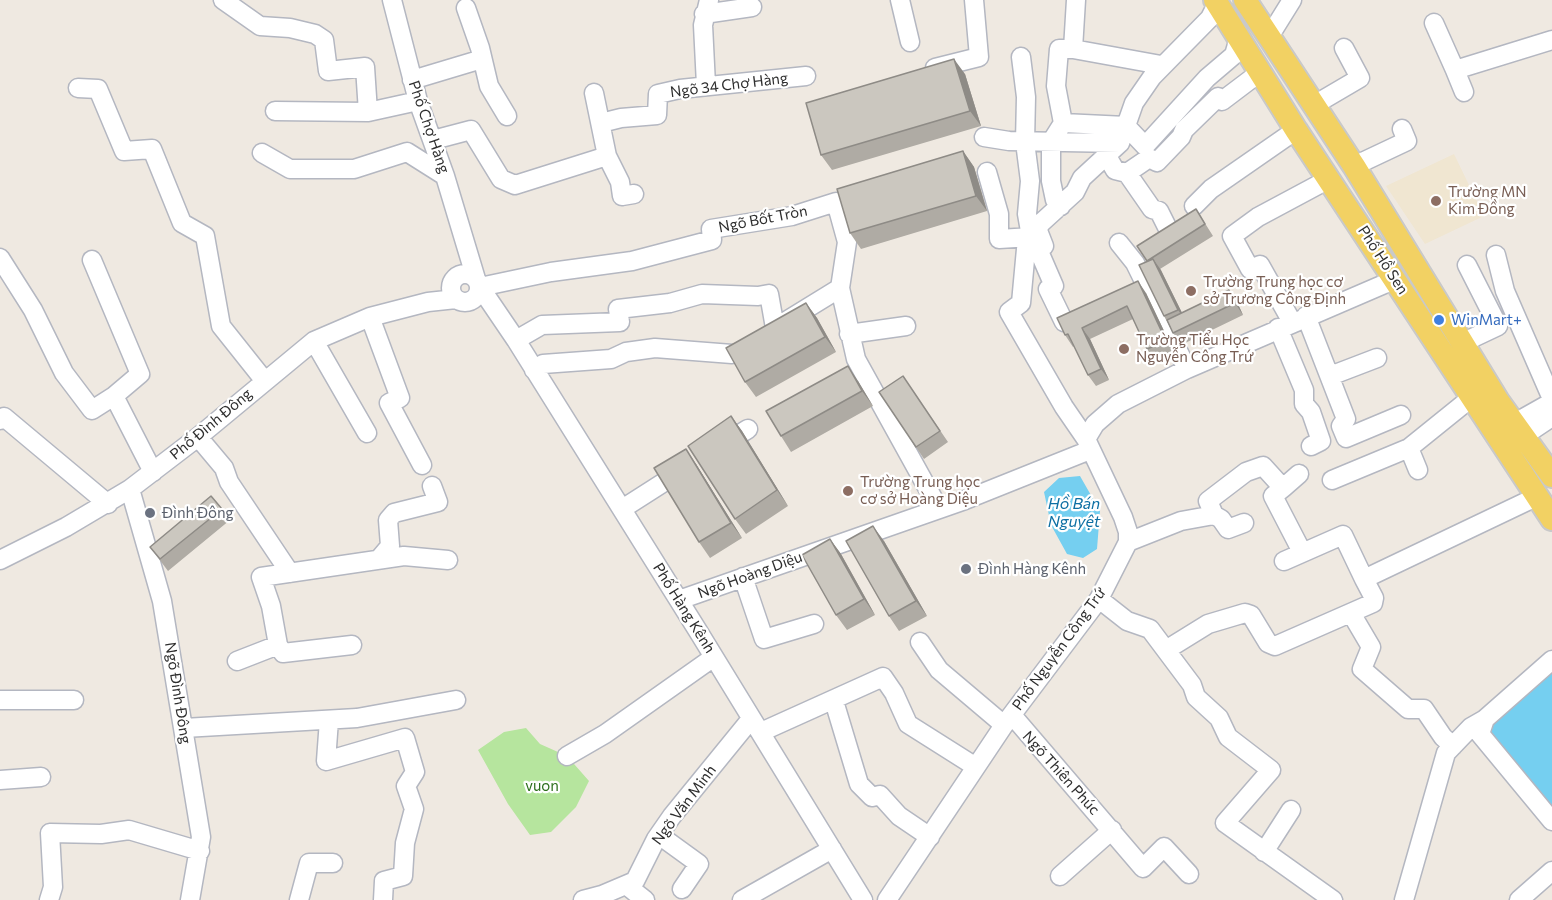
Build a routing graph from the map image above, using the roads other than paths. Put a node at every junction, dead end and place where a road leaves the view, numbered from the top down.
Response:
1 (223, 0) edge
2 (392, 0) edge
3 (900, 0) edge
4 (974, 0) edge
5 (1076, 0) edge
6 (1245, 0) edge
7 (1292, 0) edge
8 (1216, 2) edge
9 (706, 7) edge
10 (752, 7) dead end
11 (466, 8) dead end
12 (1434, 23) dead end
13 (1269, 37) junction
14 (1239, 38) junction
15 (1552, 40) edge
16 (910, 42) dead end
17 (1344, 48) dead end
18 (1073, 49) junction
19 (1021, 57) dead end
20 (482, 59) junction
21 (1161, 65) junction
22 (934, 68) edge
23 (1455, 70) junction
24 (1259, 73) junction
25 (806, 76) dead end
26 (412, 80) junction
27 (706, 84) junction
28 (78, 88) dead end
29 (1464, 92) dead end
30 (594, 93) dead end
31 (418, 101) junction
32 (1314, 105) junction
33 (274, 111) dead end
34 (368, 112) junction
35 (507, 116) dead end
36 (601, 123) junction
37 (1063, 123) junction
38 (1126, 126) junction
39 (1402, 129) dead end
40 (1296, 130) junction
41 (984, 137) dead end
42 (434, 140) junction
43 (1025, 142) junction
44 (1051, 142) junction
45 (1113, 150) junction
46 (261, 153) dead end
47 (607, 156) junction
48 (1354, 166) junction
49 (987, 172) dead end
50 (1127, 173) junction
51 (445, 176) junction
52 (1329, 179) junction
53 (634, 194) dead end
54 (1061, 206) junction
55 (1194, 206) dead end
56 (1034, 232) junction
57 (1170, 233) edge
58 (1119, 243) dead end
59 (1496, 255) dead end
60 (0, 258) edge
61 (92, 261) dead end
62 (1467, 265) dead end
63 (1396, 279) junction
64 (466, 288) junction
65 (840, 288) junction
66 (1155, 304) junction
67 (1135, 313) edge
68 (370, 317) junction
69 (1064, 322) edge
70 (1292, 322) junction
71 (906, 326) dead end
72 (849, 334) junction
73 (516, 339) junction
74 (314, 340) junction
75 (1462, 343) junction
76 (732, 354) edge
77 (1377, 358) dead end
78 (1187, 369) junction
79 (534, 370) junction
80 (1330, 376) junction
81 (264, 380) junction
82 (114, 396) junction
83 (1471, 398) junction
84 (1552, 401) edge
85 (1401, 415) dead end
86 (1552, 417) edge
87 (0, 420) edge
88 (748, 429) dead end
89 (1518, 429) junction
90 (367, 433) dead end
91 (198, 437) junction
92 (1500, 442) junction
93 (1088, 444) junction
94 (1311, 446) dead end
95 (1409, 448) junction
96 (422, 465) dead end
97 (1418, 470) dead end
98 (153, 472) junction
99 (1299, 474) dead end
100 (1552, 476) edge
101 (1332, 480) dead end
102 (432, 486) dead end
103 (1282, 488) junction
104 (130, 489) junction
105 (1536, 497) junction
106 (108, 504) junction
107 (622, 509) junction
108 (939, 509) junction
109 (1214, 515) junction
110 (1552, 519) edge
111 (1244, 523) dead end
112 (1128, 542) junction
113 (1302, 552) junction
114 (379, 559) junction
115 (0, 560) edge
116 (448, 560) dead end
117 (1284, 561) dead end
118 (290, 573) junction
119 (743, 577) junction
120 (1364, 579) junction
121 (1099, 599) junction
122 (679, 600) junction
123 (1351, 614) junction
124 (814, 624) dead end
125 (920, 642) dead end
126 (278, 645) junction
127 (352, 645) dead end
128 (1166, 650) junction
129 (714, 657) junction
130 (1552, 660) edge
131 (237, 661) dead end
132 (0, 700) edge
133 (74, 700) dead end
134 (456, 700) dead end
135 (834, 701) junction
136 (1485, 719) junction
137 (329, 720) junction
138 (1008, 720) junction
139 (756, 725) junction
140 (184, 728) junction
141 (1453, 746) junction
142 (567, 756) dead end
143 (976, 767) junction
144 (41, 777) dead end
145 (0, 780) edge
146 (1291, 810) dead end
147 (1552, 820) edge
148 (1112, 830) junction
149 (659, 835) junction
150 (930, 837) junction
151 (832, 849) junction
152 (200, 851) junction
153 (1263, 852) junction
154 (333, 863) dead end
155 (1189, 874) dead end
156 (1060, 876) dead end
157 (1548, 883) edge
158 (626, 885) junction
159 (682, 889) dead end
160 (1330, 899) edge
161 (49, 900) edge
162 (190, 900) edge
163 (299, 900) edge
164 (383, 900) edge
165 (583, 900) edge
166 (645, 900) edge
167 (741, 900) edge
168 (863, 900) edge
169 (888, 900) edge
170 (1404, 900) edge
171 (1519, 900) edge

1 - 34 street
2 - 26 street, Phố Chợ Hàng
3 - 16 street
4 - 22 street
5 - 18 street
6 - 13 main road, Phố Hồ Sen
7 - 13 street
8 - 14 main road, Phố Hồ Sen
8 - 21 street
9 - 10 street
9 - 27 street
11 - 20 street
12 - 23 street
13 - 32 main road, Phố Hồ Sen
14 - 24 main road, Phố Hồ Sen
14 - 38 street
15 - 23 street
17 - 32 street
18 - 21 street
18 - 37 street
19 - 43 street
20 - 26 street
20 - 35 street
21 - 38 street
23 - 29 street
24 - 40 main road, Phố Hồ Sen
24 - 50 street
25 - 27 street, Ngõ 34 Chợ Hàng
26 - 31 street, Phố Chợ Hàng
27 - 36 street, Ngõ 34 Chợ Hàng
28 - 81 street
30 - 36 street
31 - 34 street
31 - 42 street, Phố Chợ Hàng
32 - 48 main road, Phố Hồ Sen
33 - 34 street
36 - 47 street
37 - 38 street
37 - 44 street
38 - 45 street
39 - 48 street
40 - 52 main road, Phố Hồ Sen
40 - 55 street
41 - 43 street
42 - 47 street
42 - 51 street, Phố Chợ Hàng
43 - 44 street
43 - 56 street
44 - 45 street
44 - 54 street
45 - 50 street
45 - 54 street
46 - 51 street
47 - 53 street
48 - 75 main road, Phố Hồ Sen
49 - 56 street
50 - 57 street
51 - 64 street, Phố Chợ Hàng
52 - 63 main road, Phố Hồ Sen
52 - 70 street
54 - 56 street
56 - 69 street
56 - 93 street
58 - 66 street
59 - 84 street
60 - 82 street
61 - 82 street
62 - 75 street
63 - 70 street
63 - 83 main road, Phố Hồ Sen
64 - 65 street, Ngõ Bốt Tròn
64 - 68 street, Phố Đình Đông
64 - 73 street, Phố Hàng Kênh
65 - 72 street, Ngõ Bốt Tròn
65 - 73 street
66 - 67 street
66 - 78 street
68 - 74 street, Phố Đình Đông
68 - 96 street
70 - 78 street
70 - 80 street
70 - 94 street
71 - 72 street
72 - 108 street, Ngõ Bốt Tròn
73 - 79 street, Phố Hàng Kênh
74 - 81 street, Phố Đình Đông
74 - 90 street
75 - 89 main road, Phố Hồ Sen
76 - 79 street
77 - 80 street
78 - 93 street
79 - 107 street, Phố Hàng Kênh
80 - 85 street
81 - 91 street, Phố Đình Đông
82 - 98 street
83 - 92 main road, Phố Hồ Sen
83 - 95 street
84 - 89 street
86 - 89 street
87 - 106 street
88 - 107 street
89 - 92 street
89 - 100 main road, Phố Hồ Sen
91 - 98 street, Phố Đình Đông
91 - 118 street
92 - 105 main road, Phố Hồ Sen
93 - 108 street, Ngõ Hoàng Diệu
93 - 112 street
95 - 97 street
95 - 101 street
98 - 104 street, Phố Đình Đông
99 - 103 street
102 - 114 street
103 - 109 street
103 - 113 street
104 - 106 street, Phố Đình Đông
104 - 140 street, Ngõ Đình Đông
105 - 110 main road, Phố Hồ Sen
105 - 120 street
106 - 115 street, Phố Đình Đông
107 - 122 street, Phố Hàng Kênh
108 - 119 street, Ngõ Hoàng Diệu
109 - 111 street
109 - 112 street
112 - 121 street, Phố Nguyễn Công Trứ
113 - 117 street
113 - 120 street
114 - 116 street
114 - 118 street
118 - 126 street
119 - 122 street, Ngõ Hoàng Diệu
119 - 124 street
120 - 123 street
121 - 128 street
121 - 138 street, Phố Nguyễn Công Trứ
122 - 129 street, Phố Hàng Kênh
123 - 128 street
123 - 141 street
125 - 138 street, Ngõ Thiên Phúc
126 - 127 street
126 - 131 street
128 - 153 street
129 - 139 street, Phố Hàng Kênh
129 - 142 street
130 - 136 street
132 - 133 street
134 - 137 street
135 - 139 street
135 - 143 street
135 - 150 street
136 - 141 street
136 - 147 street
137 - 140 street
137 - 164 street
138 - 143 street, Phố Nguyễn Công Trứ
138 - 148 street, Ngõ Thiên Phúc
139 - 149 street, Ngõ Văn Minh
139 - 151 street, Phố Hàng Kênh
140 - 152 street, Ngõ Đình Đông
141 - 170 street
143 - 150 street, Phố Nguyễn Công Trứ
144 - 145 street
146 - 153 street
148 - 155 street, Ngõ Thiên Phúc
148 - 156 street
149 - 158 street, Ngõ Văn Minh
149 - 159 street
150 - 169 street, Phố Nguyễn Công Trứ
151 - 167 street
151 - 168 street, Phố Hàng Kênh
152 - 161 street
152 - 162 street, Ngõ Đình Đông
153 - 160 street
154 - 163 street
157 - 171 street
158 - 165 street
158 - 166 street

